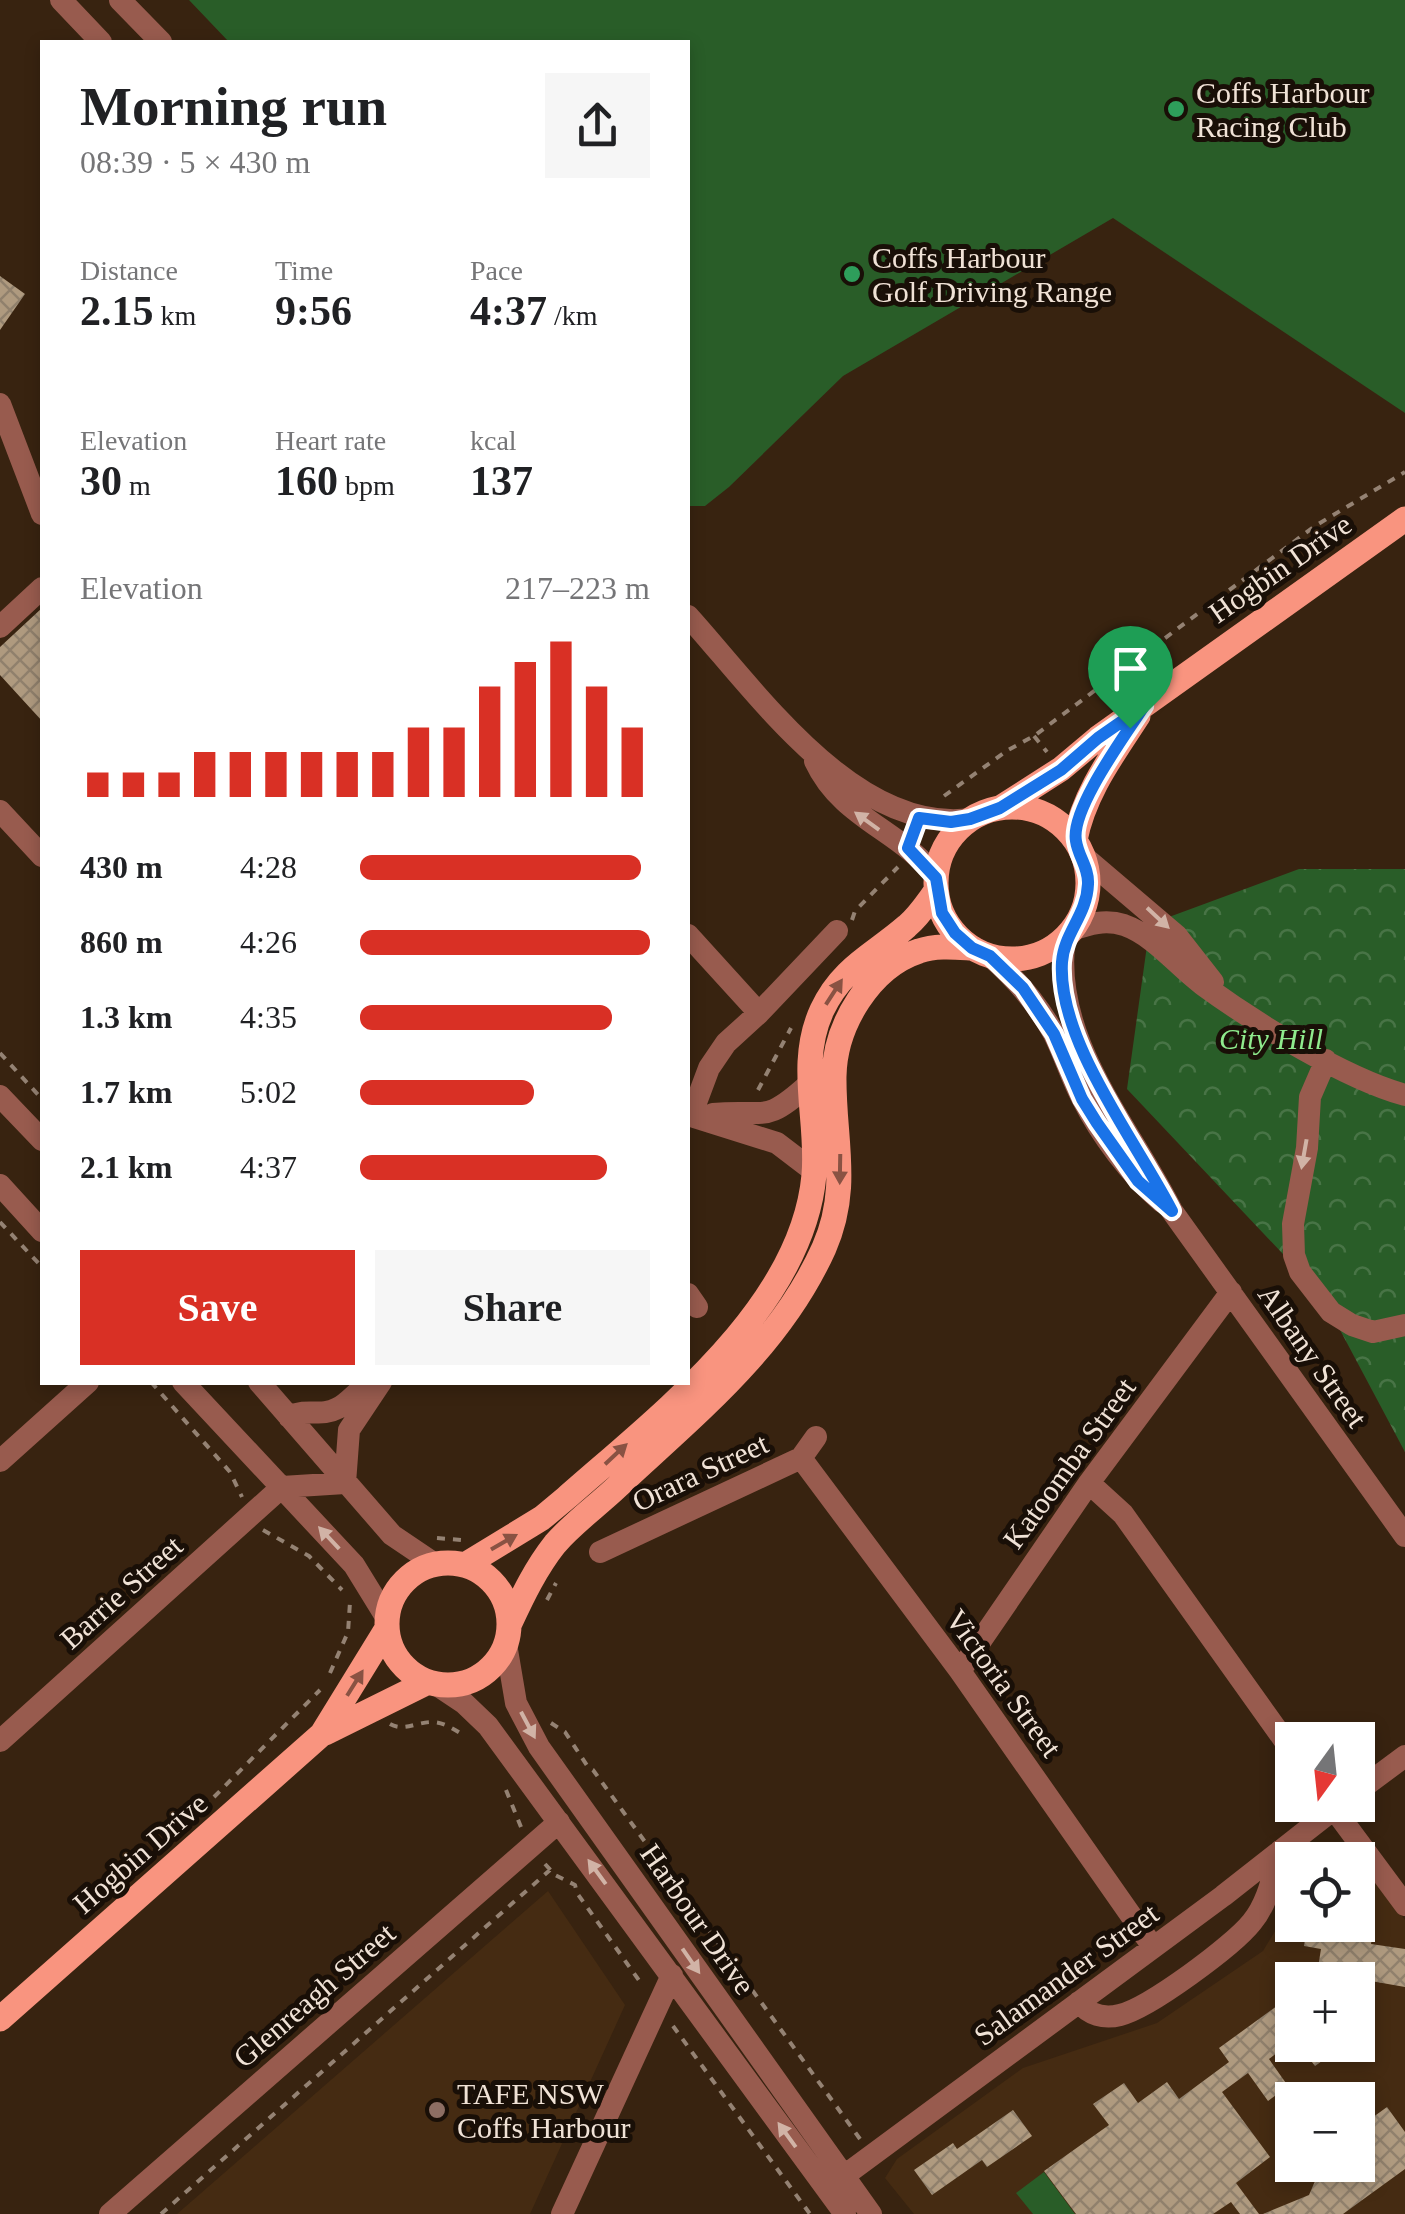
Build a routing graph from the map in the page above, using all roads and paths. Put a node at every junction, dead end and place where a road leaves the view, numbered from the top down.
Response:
1 (60, 0) edge
2 (120, 0) edge
3 (99, 40) edge
4 (159, 40) edge
5 (0, 404) edge
6 (1405, 472) edge
7 (40, 509) edge
8 (1405, 519) edge
9 (40, 590) edge
10 (690, 618) edge
11 (0, 627) edge
12 (1144, 706) junction
13 (812, 753) junction
14 (1000, 808) junction
15 (0, 810) edge
16 (919, 818) junction
17 (970, 819) junction
18 (908, 848) junction
19 (1079, 848) junction
20 (40, 854) edge
21 (936, 884) junction
22 (844, 928) joint
23 (1068, 934) junction
24 (690, 937) edge
25 (981, 952) junction
26 (1227, 999) junction
27 (759, 1013) junction
28 (791, 1028) dead end
29 (0, 1054) edge
30 (1326, 1060) junction
31 (809, 1084) junction
32 (1405, 1095) edge
33 (0, 1096) edge
34 (40, 1098) edge
35 (690, 1114) edge
36 (755, 1115) junction
37 (690, 1116) edge
38 (690, 1116) edge
39 (40, 1138) edge
40 (814, 1172) junction
41 (2, 1191) edge
42 (1172, 1211) junction
43 (0, 1222) edge
44 (40, 1229) edge
45 (40, 1265) edge
46 (1231, 1292) junction
47 (1405, 1325) edge
48 (690, 1384) edge
49 (85, 1385) edge
50 (155, 1385) edge
51 (186, 1385) edge
52 (262, 1385) edge
53 (367, 1385) edge
54 (379, 1385) edge
55 (689, 1385) edge
56 (289, 1417) junction
57 (816, 1436) dead end
58 (801, 1458) junction
59 (0, 1461) edge
60 (345, 1483) junction
61 (1089, 1483) junction
62 (282, 1488) junction
63 (253, 1515) junction
64 (430, 1536) dead end
65 (1405, 1536) edge
66 (476, 1537) dead end
67 (600, 1552) dead end
68 (544, 1560) junction
69 (435, 1564) junction
70 (464, 1564) junction
71 (541, 1605) dead end
72 (386, 1623) junction
73 (508, 1634) junction
74 (338, 1659) junction
75 (960, 1671) junction
76 (357, 1682) junction
77 (432, 1683) junction
78 (382, 1705) junction
79 (543, 1717) dead end
80 (1275, 1727) edge
81 (322, 1734) junction
82 (0, 1741) edge
83 (473, 1742) dead end
84 (1405, 1756) edge
85 (1375, 1778) edge
86 (505, 1786) dead end
87 (202, 1808) dead end
88 (559, 1822) junction
89 (1315, 1822) edge
90 (1345, 1822) edge
91 (642, 1838) junction
92 (1291, 1842) edge
93 (632, 1845) dead end
94 (530, 1846) junction
95 (1275, 1855) edge
96 (1275, 1867) edge
97 (550, 1870) junction
98 (1405, 1905) edge
99 (1153, 1947) junction
100 (672, 1975) junction
101 (1079, 2002) junction
102 (658, 2006) junction
103 (0, 2019) edge
104 (871, 2156) junction
105 (835, 2183) junction
106 (110, 2214) edge
107 (161, 2214) edge
108 (562, 2214) edge
109 (810, 2214) edge
110 (844, 2214) edge
111 (871, 2214) edge

1 - 3 street
2 - 4 street
5 - 7 street
6 - 16 path
8 - 12 main road, Hogbin Drive
9 - 11 street
10 - 13 street
12 - 14 main road, Hogbin Drive
12 - 19 main road, Hogbin Drive
13 - 16 street
18 -> 13 street
14 - 17 main road
14 - 19 main road
15 - 20 street
16 - 17 street
17 - 21 main road
18 - 21 street
18 - 22 path
19 - 23 main road
19 -> 26 street
21 - 25 main road
31 -> 21 main road
22 - 27 street
23 - 25 main road
23 - 26 street
23 - 42 street, Albany Street
24 - 27 street
25 - 42 street, Albany Street
25 -> 68 main road
26 - 30 street
27 - 35 street
28 - 36 path
29 - 34 path
30 - 32 street
30 -> 47 street
31 - 36 street
31 - 40 main road
33 - 39 street
36 - 37 street
38 - 40 street
48 -> 40 main road
41 - 44 street
42 - 46 street, Albany Street
43 - 45 path
46 - 61 street, Katoomba Street
46 - 65 street, Albany Street
49 - 59 street
50 - 63 path
51 - 62 street
52 - 56 street
53 - 56 street
54 - 60 street
70 -> 55 main road
56 - 60 street
57 - 58 street, Orara Street
58 - 67 street, Orara Street
58 - 75 street, Victoria Street
60 - 62 street
60 - 69 street
61 - 75 street, Katoomba Street
61 - 80 street
62 - 63 street, Barrie Street
72 -> 62 street
63 - 74 path
63 - 82 street, Barrie Street
64 - 66 path
68 - 71 path
68 - 73 main road
69 - 70 main road
69 - 72 main road
70 - 73 main road
72 - 76 main road, Hogbin Drive
72 - 77 main road
73 - 77 main road
73 -> 105 street, Harbour Drive
74 - 76 path
74 - 87 path
75 - 99 street, Victoria Street
81 -> 76 main road, Hogbin Drive
77 - 78 main road, Hogbin Drive
77 - 88 street, Harbour Drive
78 - 81 main road, Hogbin Drive
78 - 83 path
79 - 91 path
81 - 103 main road, Hogbin Drive
84 - 85 street
86 - 94 path
88 - 94 street, Glenreagh Street
100 -> 88 street, Harbour Drive
89 - 92 street, Salamander Street
90 - 98 street
91 - 93 path
91 - 104 path
94 - 97 path
94 - 106 street, Glenreagh Street
95 - 99 street, Salamander Street
96 - 101 street
97 - 102 path
97 - 107 path
99 - 101 street, Salamander Street
100 - 102 street
105 -> 100 street, Harbour Drive
101 - 104 street, Salamander Street
102 - 108 street
102 - 109 path
104 - 105 street, Salamander Street
105 - 110 street, Harbour Drive
105 - 111 street, Harbour Drive

